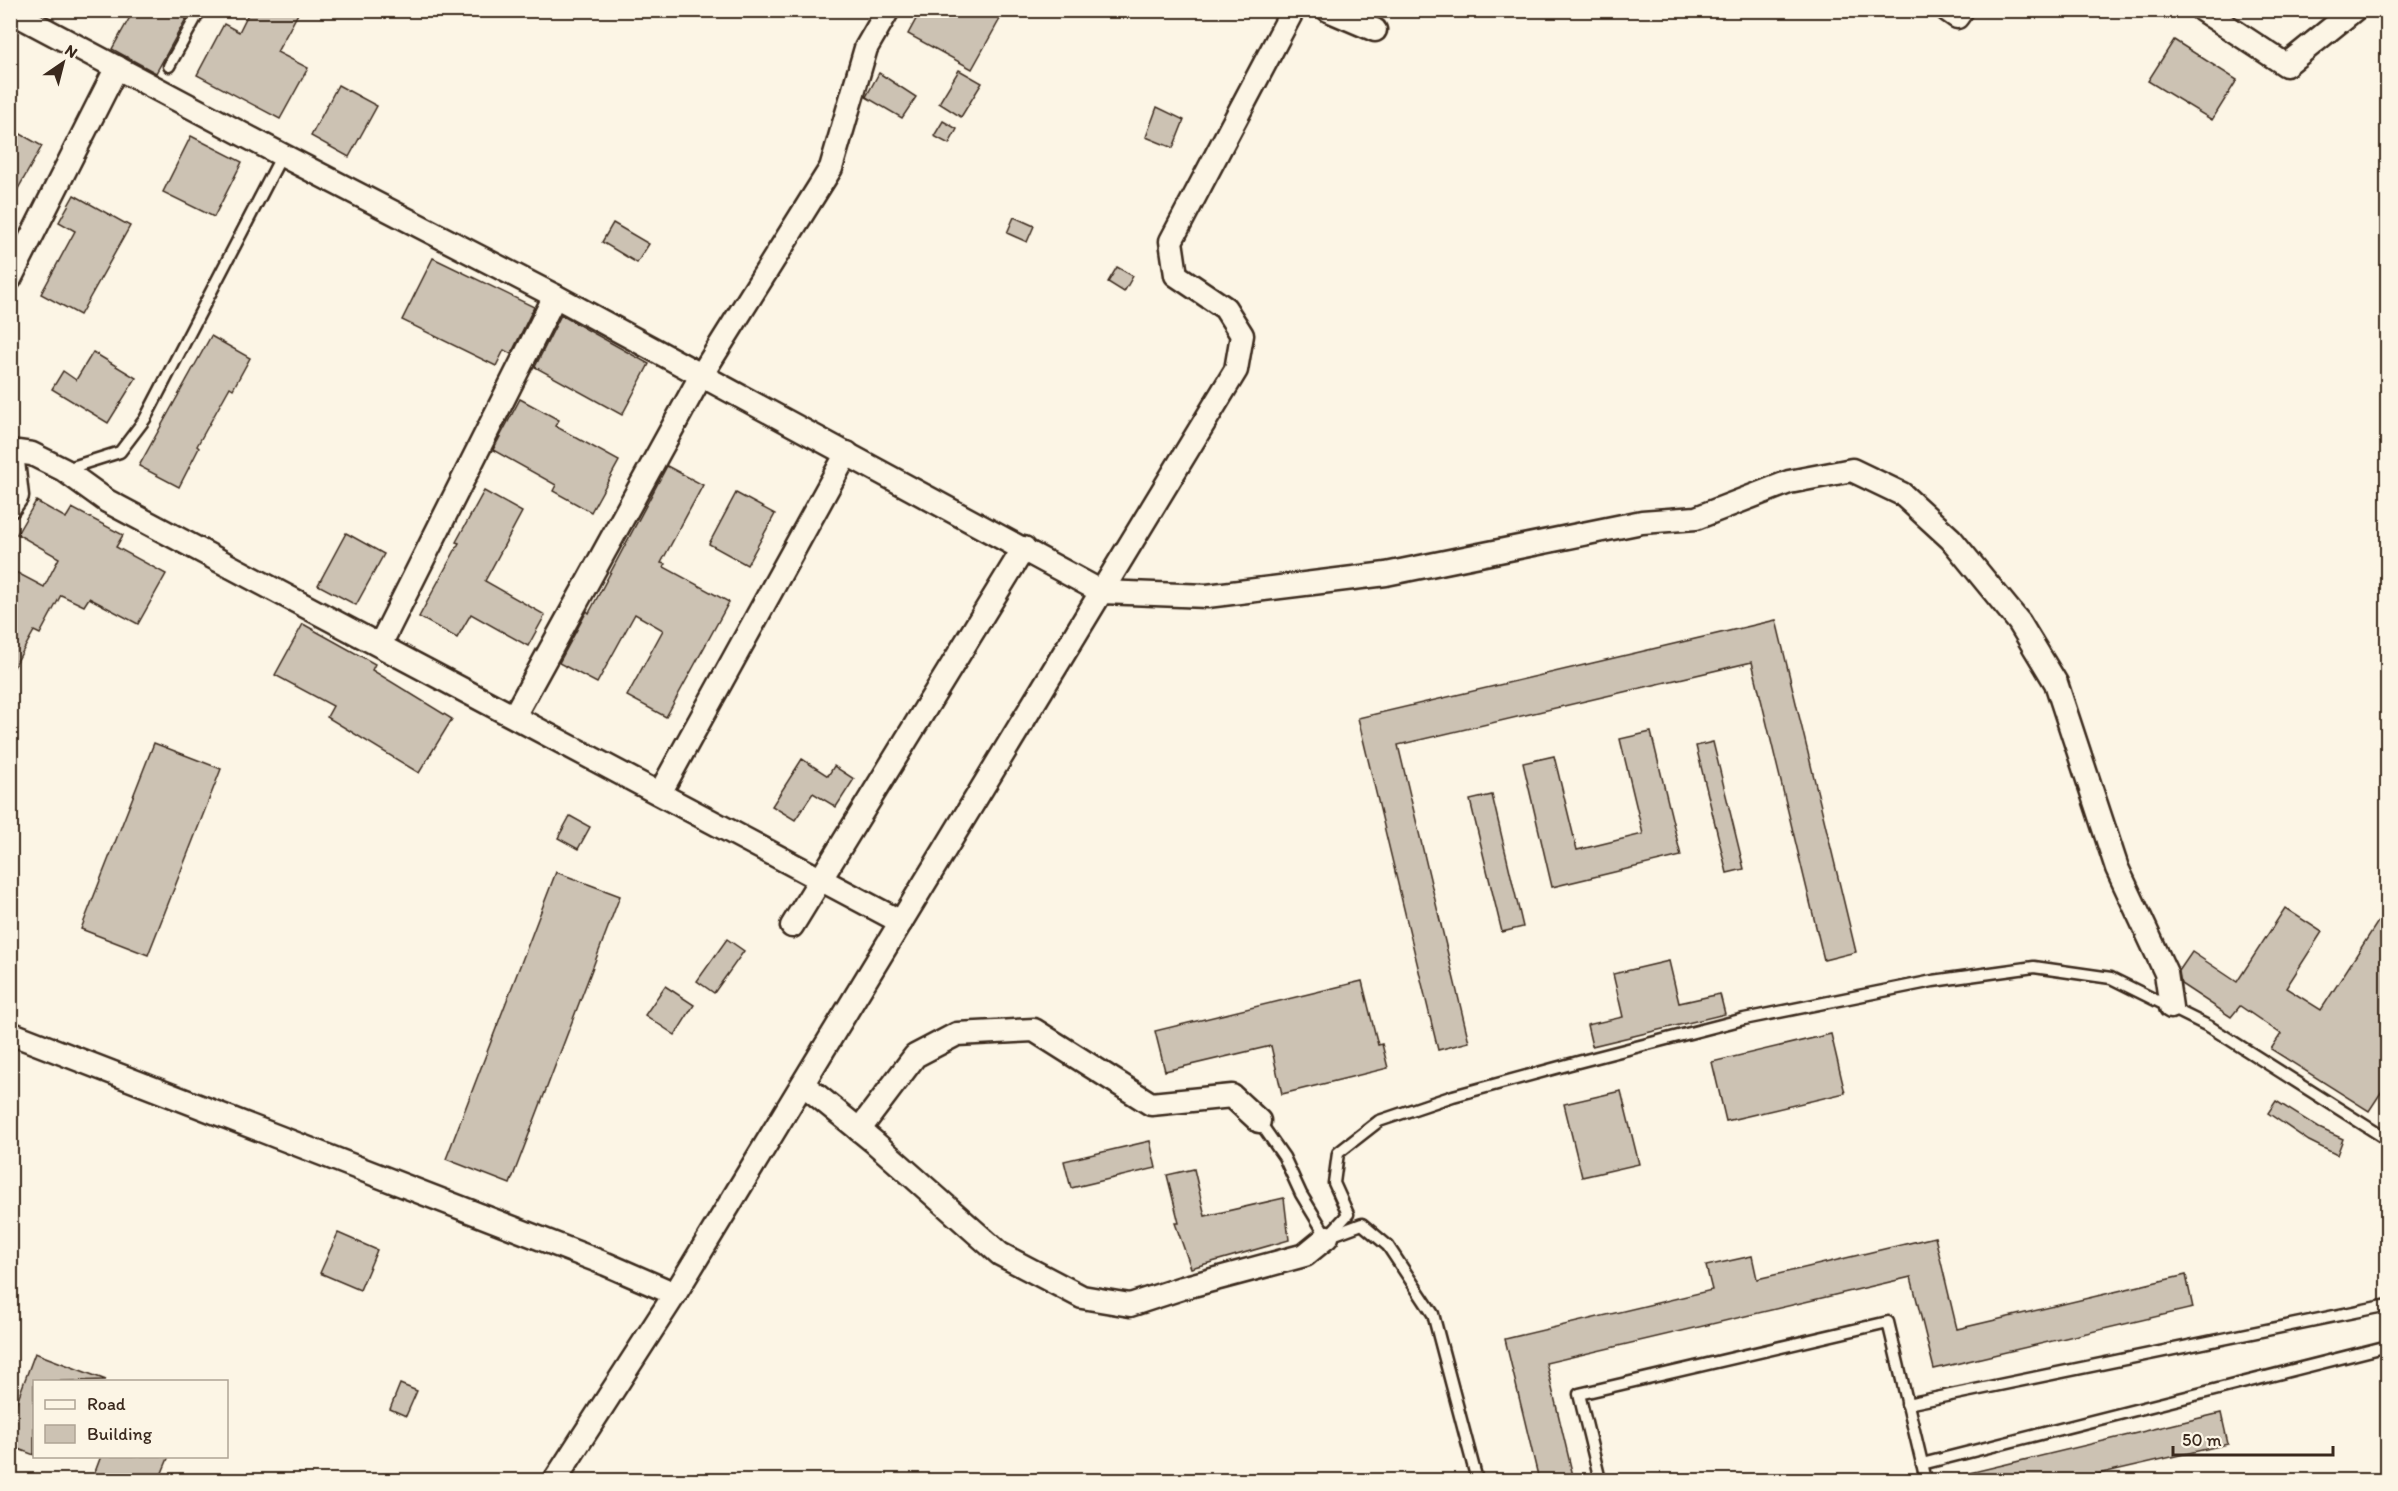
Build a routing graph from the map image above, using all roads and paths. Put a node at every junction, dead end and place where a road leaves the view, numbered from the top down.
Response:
1 (200, 10) edge
2 (888, 10) edge
3 (1293, 10) edge
4 (1328, 10) edge
5 (1947, 10) edge
6 (1962, 10) edge
7 (2202, 10) edge
8 (2354, 10) edge
9 (20, 13) edge
10 (1375, 30) dead end
11 (169, 66) dead end
12 (117, 67) junction
13 (282, 155) junction
14 (10, 279) edge
15 (555, 296) junction
16 (702, 375) junction
17 (11, 452) edge
18 (848, 453) junction
19 (64, 470) junction
20 (10, 506) edge
21 (1024, 548) junction
22 (1102, 592) junction
23 (380, 645) junction
24 (514, 716) junction
25 (660, 793) junction
26 (820, 878) junction
27 (901, 922) junction
28 (792, 926) dead end
29 (2171, 1007) junction
30 (10, 1033) edge
31 (803, 1084) junction
32 (1259, 1121) joint
33 (859, 1130) junction
34 (2388, 1140) edge
35 (1327, 1237) junction
36 (675, 1294) junction
37 (2388, 1305) edge
38 (2388, 1346) edge
39 (1907, 1404) junction
40 (1922, 1464) junction
41 (555, 1480) edge
42 (1477, 1480) edge
43 (1600, 1480) edge
44 (1926, 1480) edge

1 - 11 lane
2 - 16 street
3 - 22 street
4 - 10 street
5 - 6 street
7 - 8 street
9 - 12 street
12 - 13 street
12 - 14 street
13 - 15 street
13 - 19 lane
15 - 16 street
15 - 23 street
16 - 18 street
16 - 24 street
17 - 19 street
17 - 20 street
18 - 21 street
18 - 25 street
19 - 23 street
21 - 22 street
21 - 26 street
22 - 27 street
22 - 29 street
23 - 24 street
24 - 25 street
25 - 26 street
26 - 27 street
26 - 28 street
27 - 31 street
29 - 34 lane
29 - 35 lane
30 - 36 street
31 - 33 street
31 - 36 street
32 - 33 street
32 - 35 lane
33 - 35 street
35 - 42 lane
36 - 41 street
37 - 39 lane
38 - 40 lane
39 - 40 lane
39 - 43 lane
40 - 44 lane

